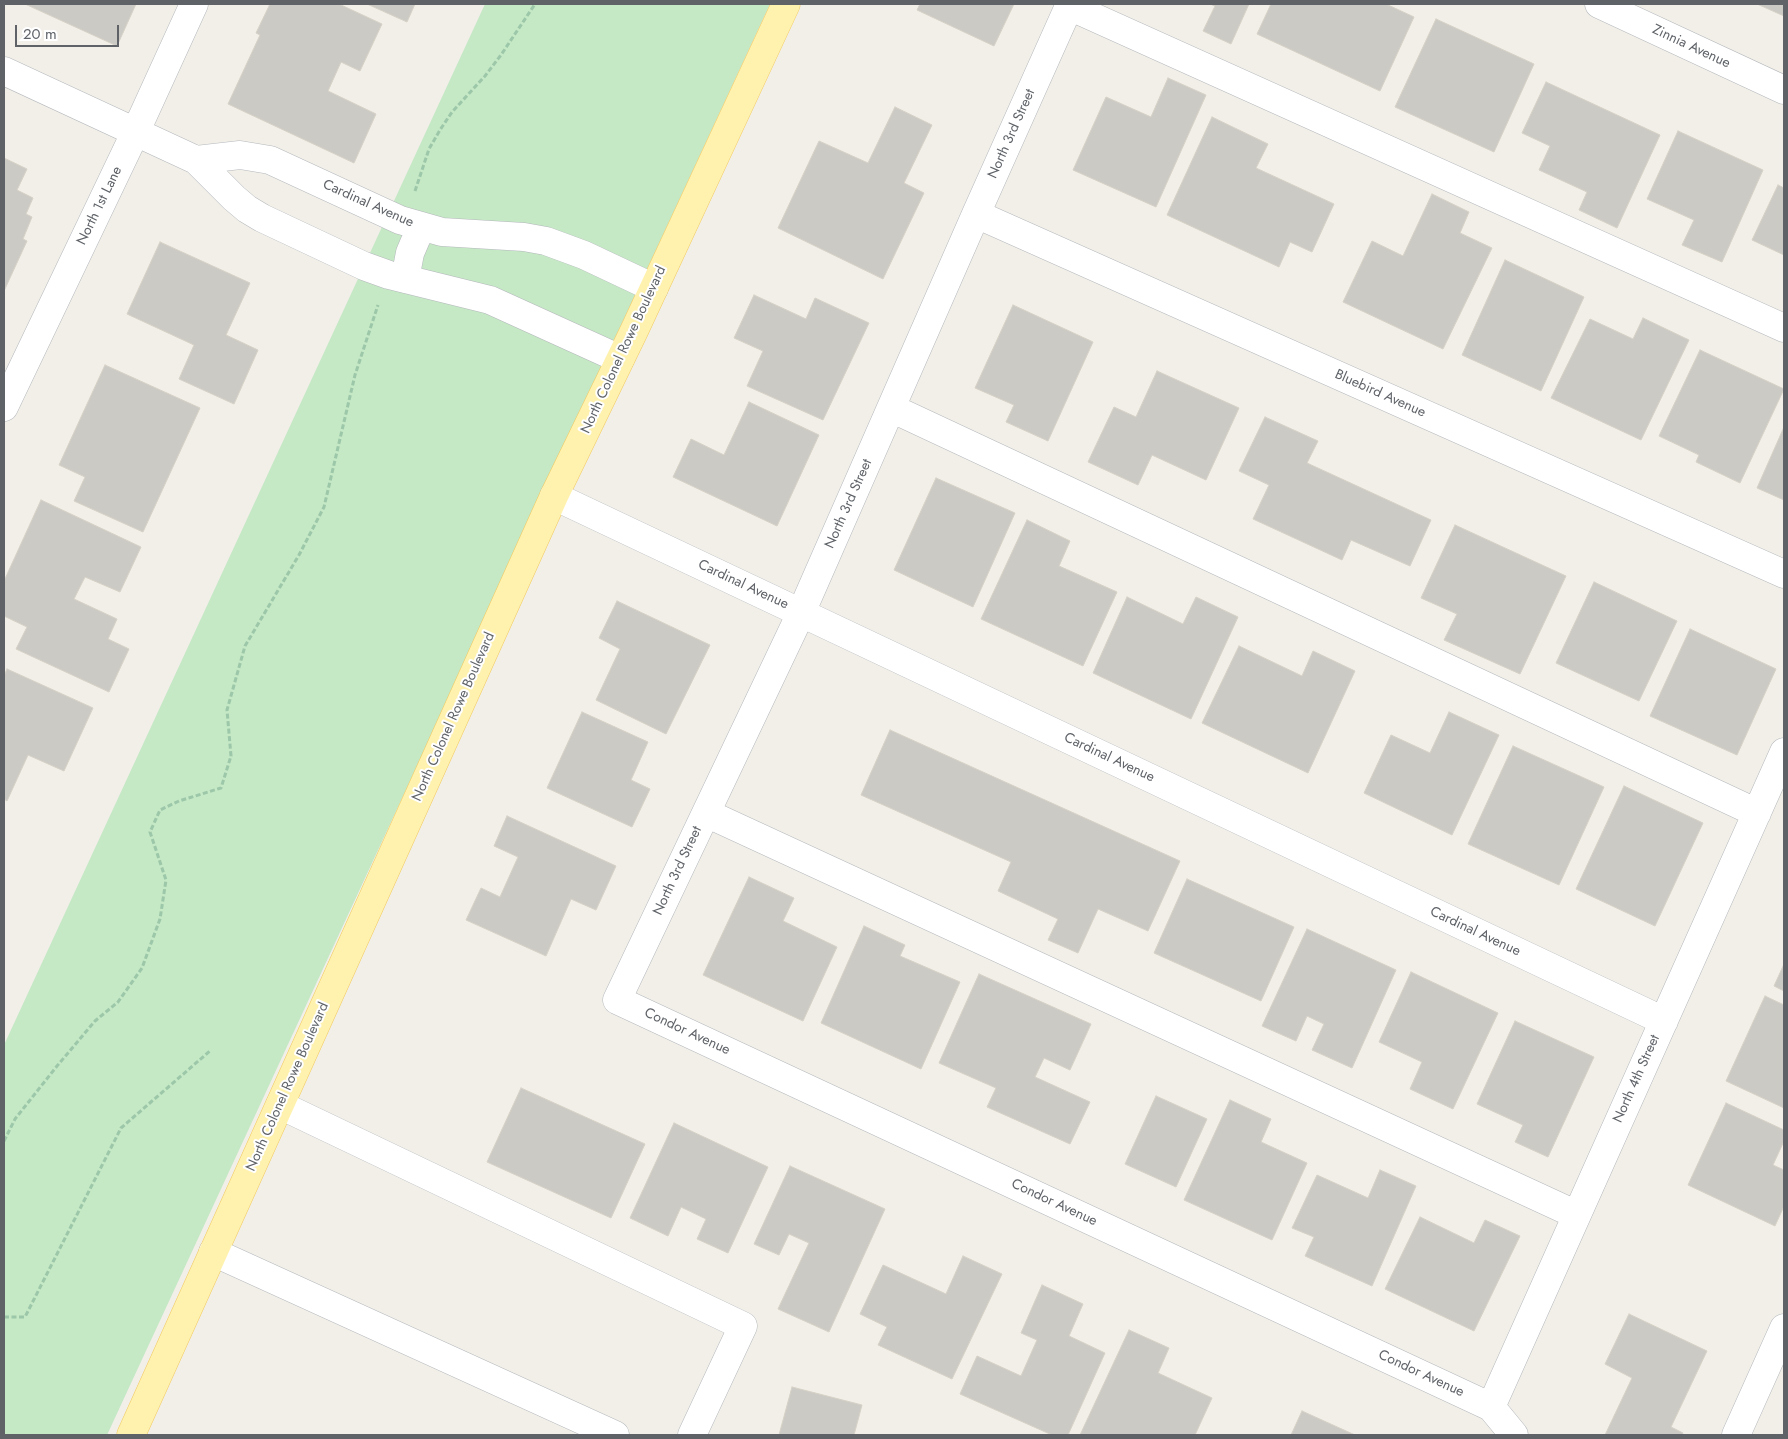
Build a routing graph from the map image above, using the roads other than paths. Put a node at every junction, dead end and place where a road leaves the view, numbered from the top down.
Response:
1 (194, 4) edge
2 (786, 4) edge
3 (1599, 4) edge
4 (1070, 5) edge
5 (4, 71) edge
6 (1784, 90) edge
7 (136, 131) junction
8 (196, 160) junction
9 (976, 214) junction
10 (421, 227) junction
11 (405, 279) junction
12 (654, 288) junction
13 (1784, 328) edge
14 (620, 359) junction
15 (4, 407) edge
16 (891, 408) junction
17 (554, 496) junction
18 (1784, 574) edge
19 (801, 613) junction
20 (1784, 752) edge
21 (706, 813) junction
22 (1757, 813) junction
23 (617, 1000) joint
24 (1664, 1021) junction
25 (280, 1105) junction
26 (1577, 1215) junction
27 (213, 1252) junction
28 (1784, 1328) edge
29 (1491, 1407) junction
30 (131, 1435) edge
31 (615, 1435) edge
32 (692, 1435) edge
33 (1514, 1435) edge
34 (1736, 1435) edge

1 - 7 street, North 1st Lane
2 - 12 main road, North Colonel Rowe Boulevard
3 - 6 street, Zinnia Avenue
4 - 9 street, North 3rd Street
4 - 13 street
5 - 7 street
7 - 8 street
7 - 15 street, North 1st Lane
8 - 10 street, Cardinal Avenue
8 - 11 street
9 - 16 street, North 3rd Street
9 - 18 street, Bluebird Avenue
10 - 11 street
10 - 12 street, Cardinal Avenue
11 - 14 street
12 - 14 main road, North Colonel Rowe Boulevard
14 - 17 main road, North Colonel Rowe Boulevard
16 - 19 street, North 3rd Street
16 - 22 street
17 - 19 street, Cardinal Avenue
17 - 25 main road, North Colonel Rowe Boulevard
19 - 21 street, North 3rd Street
19 - 24 street, Cardinal Avenue
20 - 22 street, North 4th Street
21 - 23 street, North 3rd Street
21 - 26 street
22 - 24 street, North 4th Street
23 - 29 street, Condor Avenue
24 - 26 street, North 4th Street
25 - 27 main road, North Colonel Rowe Boulevard
25 - 32 street
26 - 29 street, North 4th Street
27 - 30 main road, North Colonel Rowe Boulevard
27 - 31 street
28 - 34 street
29 - 33 street

